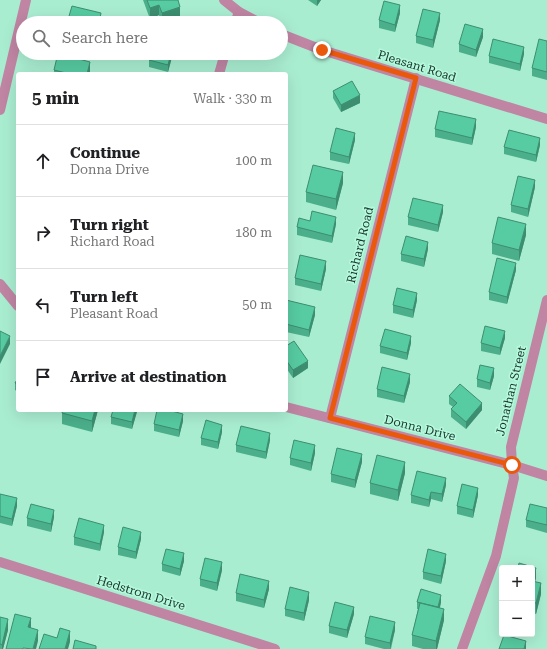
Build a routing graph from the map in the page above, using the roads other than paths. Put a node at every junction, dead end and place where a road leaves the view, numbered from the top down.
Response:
1 (26, 0) edge
2 (224, 0) edge
3 (240, 12) junction
4 (22, 16) edge
5 (238, 16) edge
6 (247, 16) edge
7 (288, 37) edge
8 (16, 42) edge
9 (223, 60) edge
10 (220, 72) edge
11 (416, 78) junction
12 (0, 110) edge
13 (547, 119) edge
14 (0, 284) edge
15 (547, 300) edge
16 (16, 304) edge
17 (288, 408) edge
18 (330, 418) junction
19 (512, 465) junction
20 (547, 476) edge
21 (0, 562) edge
22 (275, 649) edge
23 (462, 649) edge

1 - 4 street
2 - 3 street
3 - 5 street
3 - 6 street
7 - 11 street, Pleasant Road
8 - 12 street
9 - 10 street
11 - 13 street, Pleasant Road
11 - 18 street, Richard Road
14 - 16 street
15 - 19 street, Jonathan Street
17 - 18 street, Donna Drive
18 - 19 street, Donna Drive
19 - 20 street, Donna Drive
19 - 23 street, Jonathan Street
21 - 22 street, Hedstrom Drive

